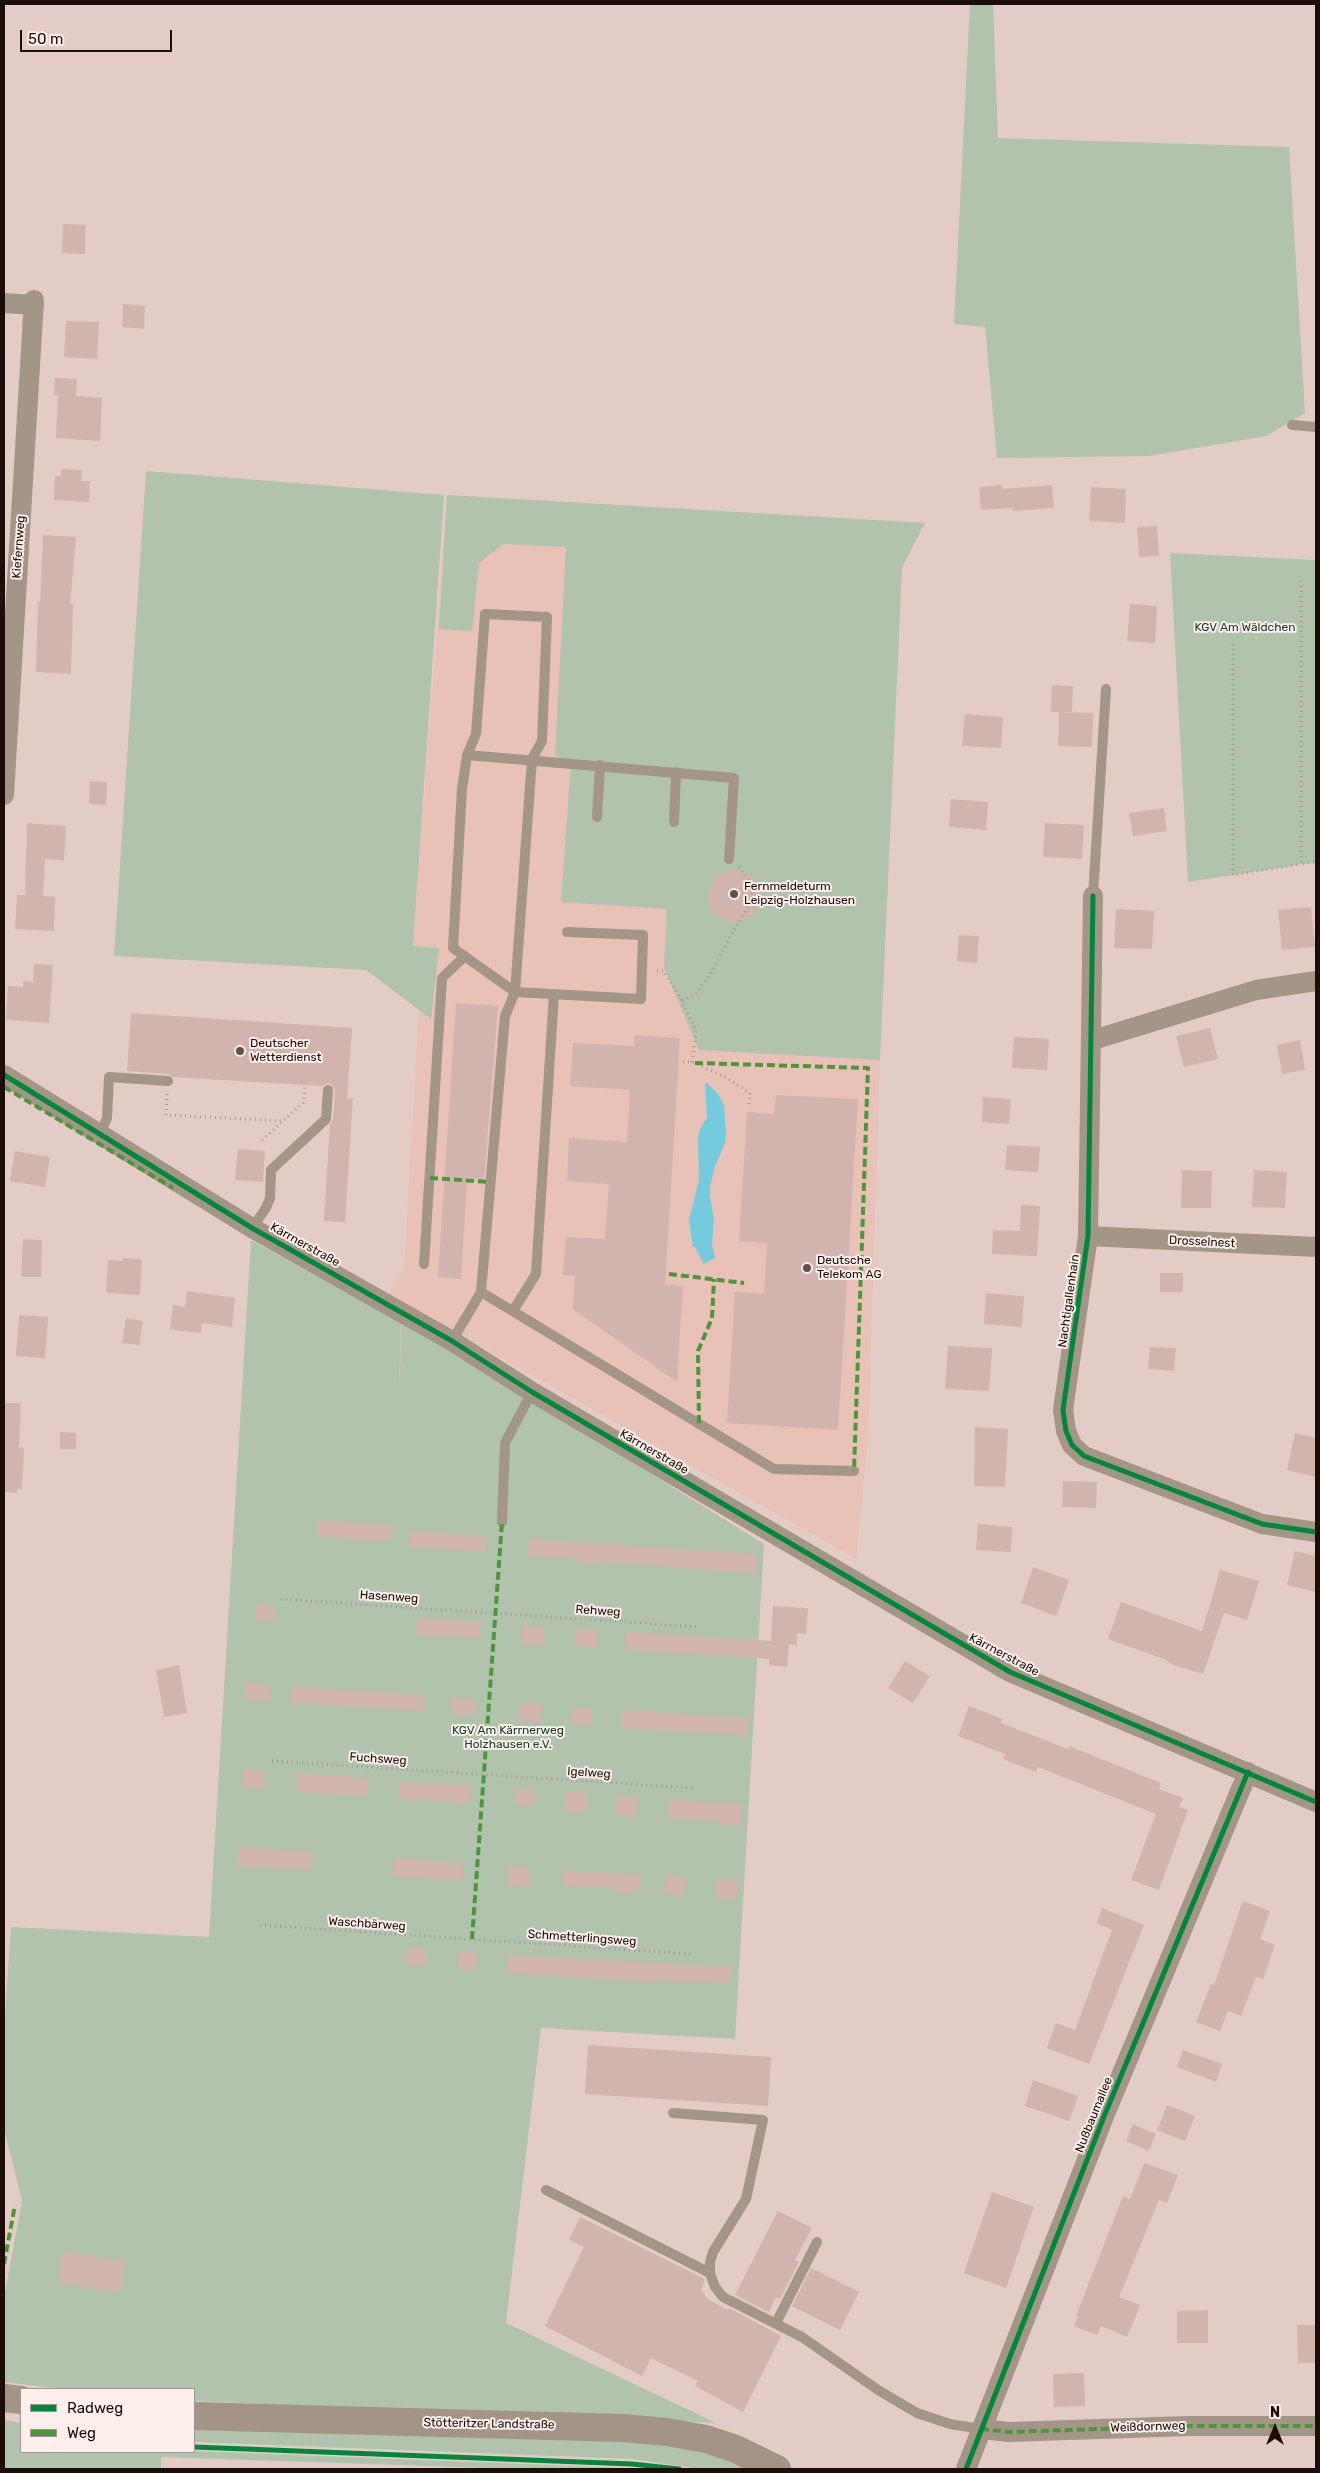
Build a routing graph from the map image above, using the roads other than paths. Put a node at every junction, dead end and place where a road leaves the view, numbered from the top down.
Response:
1 (4, 303) edge
2 (1292, 424) dead end
3 (1316, 426) edge
4 (1106, 689) dead end
5 (467, 755) junction
6 (532, 759) junction
7 (600, 765) junction
8 (676, 772) junction
9 (4, 795) edge
10 (597, 817) dead end
11 (674, 822) dead end
12 (729, 859) road end
13 (1093, 896) joint
14 (567, 932) dead end
15 (464, 956) junction
16 (1316, 981) edge
17 (515, 992) junction
18 (554, 994) junction
19 (1093, 1040) junction
20 (4, 1075) edge
21 (168, 1081) road end
22 (328, 1090) dead end
23 (100, 1134) junction
24 (252, 1228) junction
25 (1088, 1236) junction
26 (1316, 1247) edge
27 (424, 1264) dead end
28 (481, 1292) junction
29 (513, 1311) junction
30 (452, 1341) junction
31 (532, 1392) junction
32 (854, 1471) dead end
33 (502, 1522) dead end
34 (1316, 1532) edge
35 (1248, 1772) junction
36 (1316, 1802) edge
37 (673, 2113) dead end
38 (546, 2190) dead end
39 (817, 2242) dead end
40 (710, 2273) junction
41 (776, 2323) junction
42 (4, 2398) edge
43 (20, 2400) edge
44 (195, 2416) edge
45 (1316, 2426) edge
46 (981, 2429) junction
47 (777, 2469) edge
48 (966, 2469) edge

1 - 9 street, Kiefernweg
2 - 3 lane
4 - 13 lane
5 - 6 lane
5 - 6 lane
5 - 15 lane
6 - 7 lane
6 - 17 lane
7 - 8 lane
7 - 10 lane
8 - 11 lane
8 - 12 lane
13 - 19 street, Nachtigallenhain
14 - 18 lane
15 - 17 lane
15 - 27 lane
16 - 19 street
17 - 18 lane
17 - 28 lane
18 - 29 lane
19 - 25 street, Nachtigallenhain
20 - 23 street, Kärrnerstraße
21 - 23 lane
22 - 24 lane
23 - 24 street, Kärrnerstraße
24 - 30 street, Kärrnerstraße
25 - 26 street, Drosselnest
25 - 34 street, Nachtigallenhain
28 - 29 lane
28 - 30 lane
29 - 32 lane
30 - 31 street, Kärrnerstraße
31 - 33 lane
31 - 35 street, Kärrnerstraße
35 - 36 street, Kärrnerstraße
35 - 46 street, Nußbaumallee
37 - 40 lane
38 - 40 lane
39 - 41 lane
40 - 41 lane
41 - 46 lane
42 - 43 main road
44 - 47 main road, Stötteritzer Landstraße
45 - 46 street, Weißdornweg
46 - 48 street, Nußbaumallee

